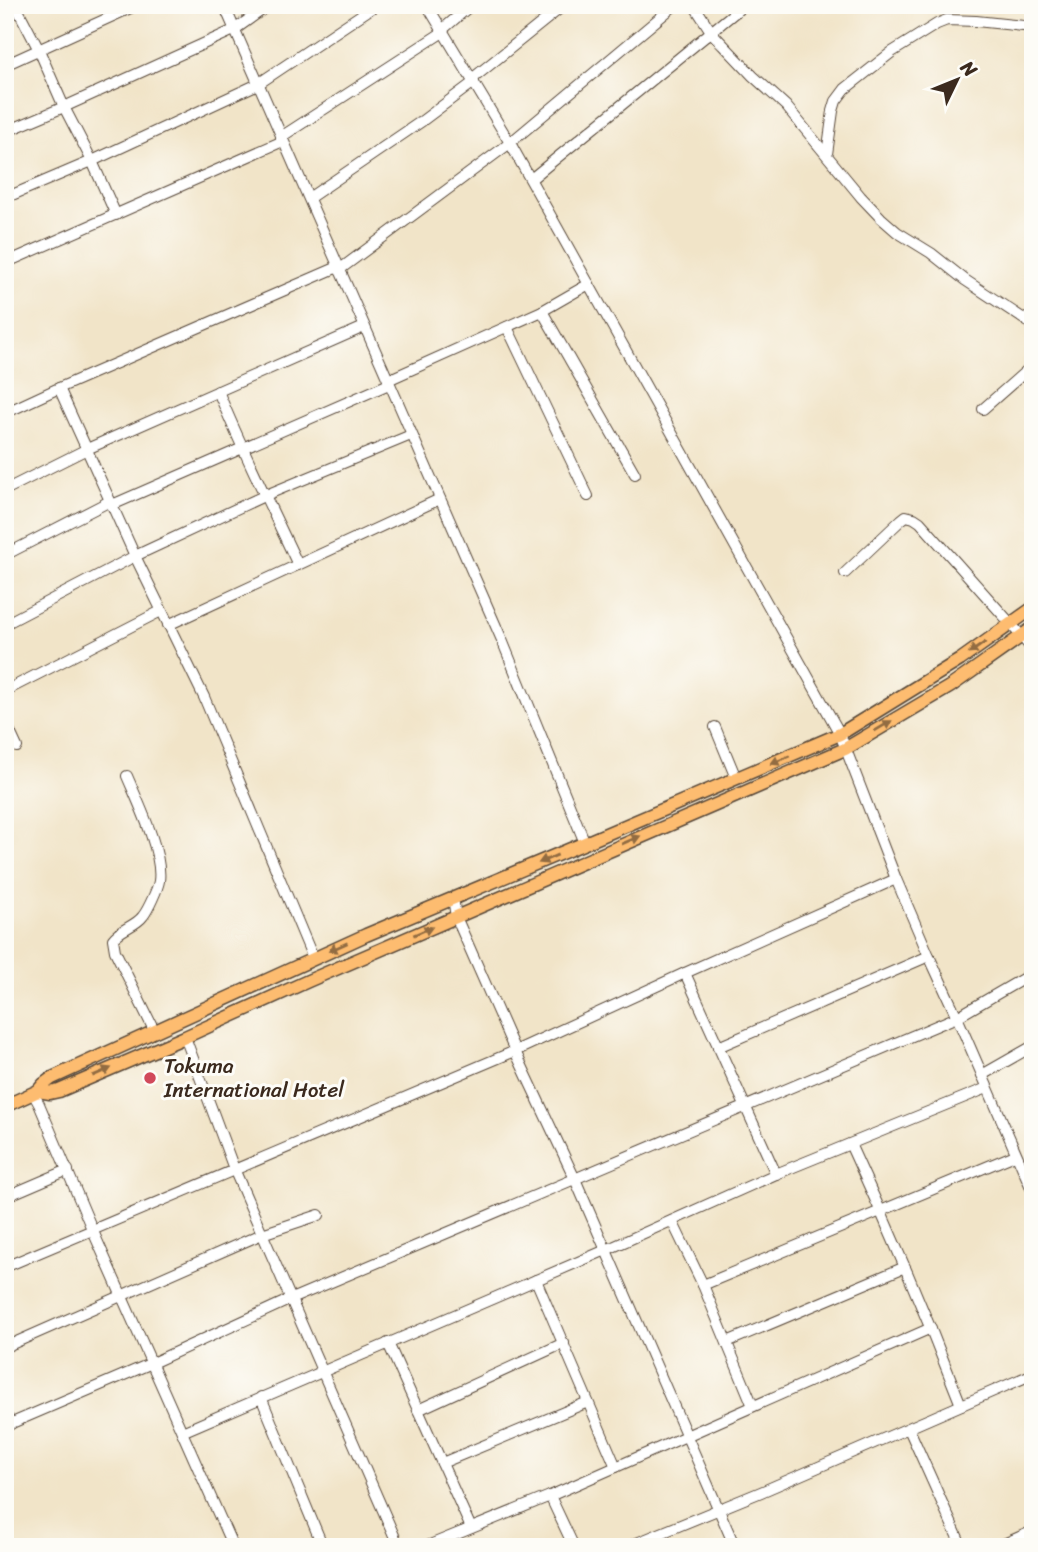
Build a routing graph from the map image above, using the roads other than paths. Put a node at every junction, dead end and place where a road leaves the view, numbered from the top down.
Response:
1 (16, 5) edge
2 (137, 5) edge
3 (224, 5) edge
4 (268, 5) edge
5 (376, 5) edge
6 (427, 5) edge
7 (471, 5) edge
8 (564, 5) edge
9 (675, 5) edge
10 (694, 5) edge
11 (744, 5) edge
12 (5, 10) edge
13 (1033, 27) edge
14 (234, 30) junction
15 (442, 31) junction
16 (712, 33) junction
17 (39, 50) junction
18 (5, 65) edge
19 (473, 81) junction
20 (258, 84) junction
21 (64, 107) junction
22 (5, 132) edge
23 (282, 139) junction
24 (510, 142) junction
25 (827, 154) junction
26 (92, 161) junction
27 (531, 179) junction
28 (5, 198) edge
29 (309, 198) junction
30 (116, 215) junction
31 (5, 263) edge
32 (339, 269) junction
33 (589, 284) junction
34 (542, 311) junction
35 (1033, 325) edge
36 (364, 327) junction
37 (507, 327) junction
38 (1033, 365) edge
39 (388, 382) junction
40 (59, 388) junction
41 (218, 391) junction
42 (983, 409) dead end
43 (5, 413) edge
44 (411, 435) junction
45 (241, 447) junction
46 (87, 449) junction
47 (635, 474) dead end
48 (5, 490) edge
49 (266, 495) junction
50 (588, 496) dead end
51 (440, 499) junction
52 (111, 503) junction
53 (5, 555) edge
54 (135, 556) junction
55 (298, 565) junction
56 (845, 573) dead end
57 (1033, 608) edge
58 (161, 611) junction
59 (5, 624) edge
60 (1011, 624) junction
61 (168, 625) junction
62 (1027, 632) edge
63 (1033, 650) edge
64 (5, 691) edge
65 (5, 721) edge
66 (715, 727) dead end
67 (840, 734) junction
68 (17, 747) dead end
69 (845, 748) junction
70 (127, 776) dead end
71 (736, 778) junction
72 (586, 843) junction
73 (896, 879) junction
74 (453, 898) junction
75 (456, 917) junction
76 (929, 956) junction
77 (313, 958) junction
78 (685, 972) junction
79 (1033, 973) edge
80 (957, 1017) junction
81 (155, 1032) junction
82 (185, 1037) junction
83 (1033, 1046) edge
84 (718, 1047) junction
85 (515, 1051) junction
86 (982, 1075) junction
87 (987, 1088) junction
88 (36, 1092) junction
89 (5, 1106) edge
90 (745, 1107) junction
91 (850, 1144) junction
92 (1015, 1155) junction
93 (234, 1169) junction
94 (68, 1170) junction
95 (776, 1174) junction
96 (575, 1180) junction
97 (1033, 1192) edge
98 (5, 1197) edge
99 (880, 1210) junction
100 (319, 1215) dead end
101 (672, 1221) junction
102 (92, 1229) junction
103 (262, 1234) junction
104 (606, 1250) junction
105 (5, 1267) edge
106 (905, 1267) junction
107 (536, 1280) junction
108 (703, 1285) junction
109 (122, 1296) junction
110 (290, 1299) junction
111 (931, 1328) junction
112 (727, 1342) junction
113 (388, 1343) junction
114 (564, 1343) junction
115 (5, 1347) edge
116 (152, 1363) junction
117 (322, 1371) junction
118 (1033, 1374) edge
119 (261, 1397) junction
120 (588, 1402) junction
121 (961, 1405) junction
122 (753, 1406) junction
123 (418, 1410) junction
124 (5, 1413) edge
125 (8, 1425) edge
126 (909, 1429) junction
127 (182, 1432) junction
128 (687, 1436) junction
129 (442, 1463) junction
130 (616, 1467) junction
131 (550, 1496) junction
132 (718, 1510) junction
133 (471, 1528) junction
134 (1033, 1531) edge
135 (233, 1547) edge
136 (323, 1547) edge
137 (399, 1547) edge
138 (425, 1547) edge
139 (574, 1547) edge
140 (627, 1547) edge
141 (735, 1547) edge
142 (962, 1547) edge
143 (997, 1547) edge

1 - 12 street
1 - 17 street
2 - 17 street
3 - 14 street
4 - 14 street
5 - 20 street
6 - 15 street
7 - 15 street
8 - 19 street
9 - 24 street
10 - 16 street
11 - 16 street
13 - 25 street
14 - 20 street
14 - 21 street
15 - 19 street
15 - 23 street
16 - 25 street
16 - 27 street
17 - 18 street
17 - 21 street
19 - 24 street
19 - 29 street
20 - 23 street
20 - 26 street
21 - 22 street
21 - 26 street
23 - 29 street
23 - 30 street
24 - 27 street
24 - 32 street
25 - 35 street
26 - 28 street
26 - 30 street
27 - 33 street
29 - 32 street
30 - 31 street
32 - 36 street
32 - 40 street
33 - 34 street
33 - 67 street
34 - 37 street
34 - 47 street
36 - 39 street
36 - 41 street
37 - 39 street
37 - 50 street
38 - 42 street
39 - 44 street
39 - 45 street
40 - 43 street
40 - 46 street
41 - 45 street
41 - 46 street
44 - 49 street
44 - 51 street
45 - 49 street
45 - 52 street
46 - 48 street
46 - 52 street
49 - 54 street
49 - 55 street
51 - 55 street
51 - 72 street
52 - 53 street
52 - 54 street
54 - 58 street
54 - 59 street
55 - 61 street
56 - 60 street
57 - 60 main road
58 - 61 street
58 - 64 street
60 - 62 street
60 -> 67 main road
61 - 77 street
62 - 63 street
69 -> 62 main road
65 - 68 street
66 - 71 street
67 - 69 street
67 -> 71 main road
69 - 73 street
75 -> 69 main road
70 - 81 street
71 - 72 main road
72 -> 74 main road
73 - 76 street
73 - 78 street
74 - 75 street
74 -> 77 main road
82 -> 75 main road
75 - 85 street
76 - 80 street
76 - 84 street
77 - 81 main road
78 - 84 street
78 - 85 street
79 - 80 street
80 - 86 street
80 - 90 street
81 - 88 main road
88 -> 82 main road
82 - 93 street
83 - 86 street
84 - 90 street
85 - 93 street
85 - 96 street
86 - 87 street
87 - 91 street
87 - 92 street
88 - 89 main road
88 - 94 street
90 - 95 street
90 - 96 street
91 - 95 street
91 - 99 street
92 - 97 street
92 - 99 street
93 - 102 street
93 - 103 street
94 - 98 street
94 - 102 street
95 - 101 street
96 - 104 street
96 - 110 street
99 - 106 street
99 - 108 street
100 - 103 street
101 - 104 street
101 - 108 street
102 - 105 street
102 - 109 street
103 - 109 street
103 - 110 street
104 - 107 street
104 - 128 street
106 - 111 street
106 - 112 street
107 - 113 street
107 - 114 street
108 - 112 street
109 - 115 street
109 - 116 street
110 - 116 street
110 - 117 street
111 - 121 street
111 - 122 street
112 - 122 street
113 - 117 street
113 - 123 street
114 - 120 street
114 - 123 street
116 - 125 street
116 - 127 street
117 - 119 street
117 - 137 street
118 - 121 street
119 - 127 street
119 - 136 street
120 - 129 street
120 - 130 street
121 - 126 street
122 - 128 street
123 - 129 street
124 - 125 street
126 - 132 street
126 - 142 street
127 - 135 street
128 - 130 street
128 - 132 street
129 - 133 street
130 - 131 street
131 - 133 street
131 - 139 street
132 - 140 street
132 - 141 street
133 - 138 street
134 - 143 street

